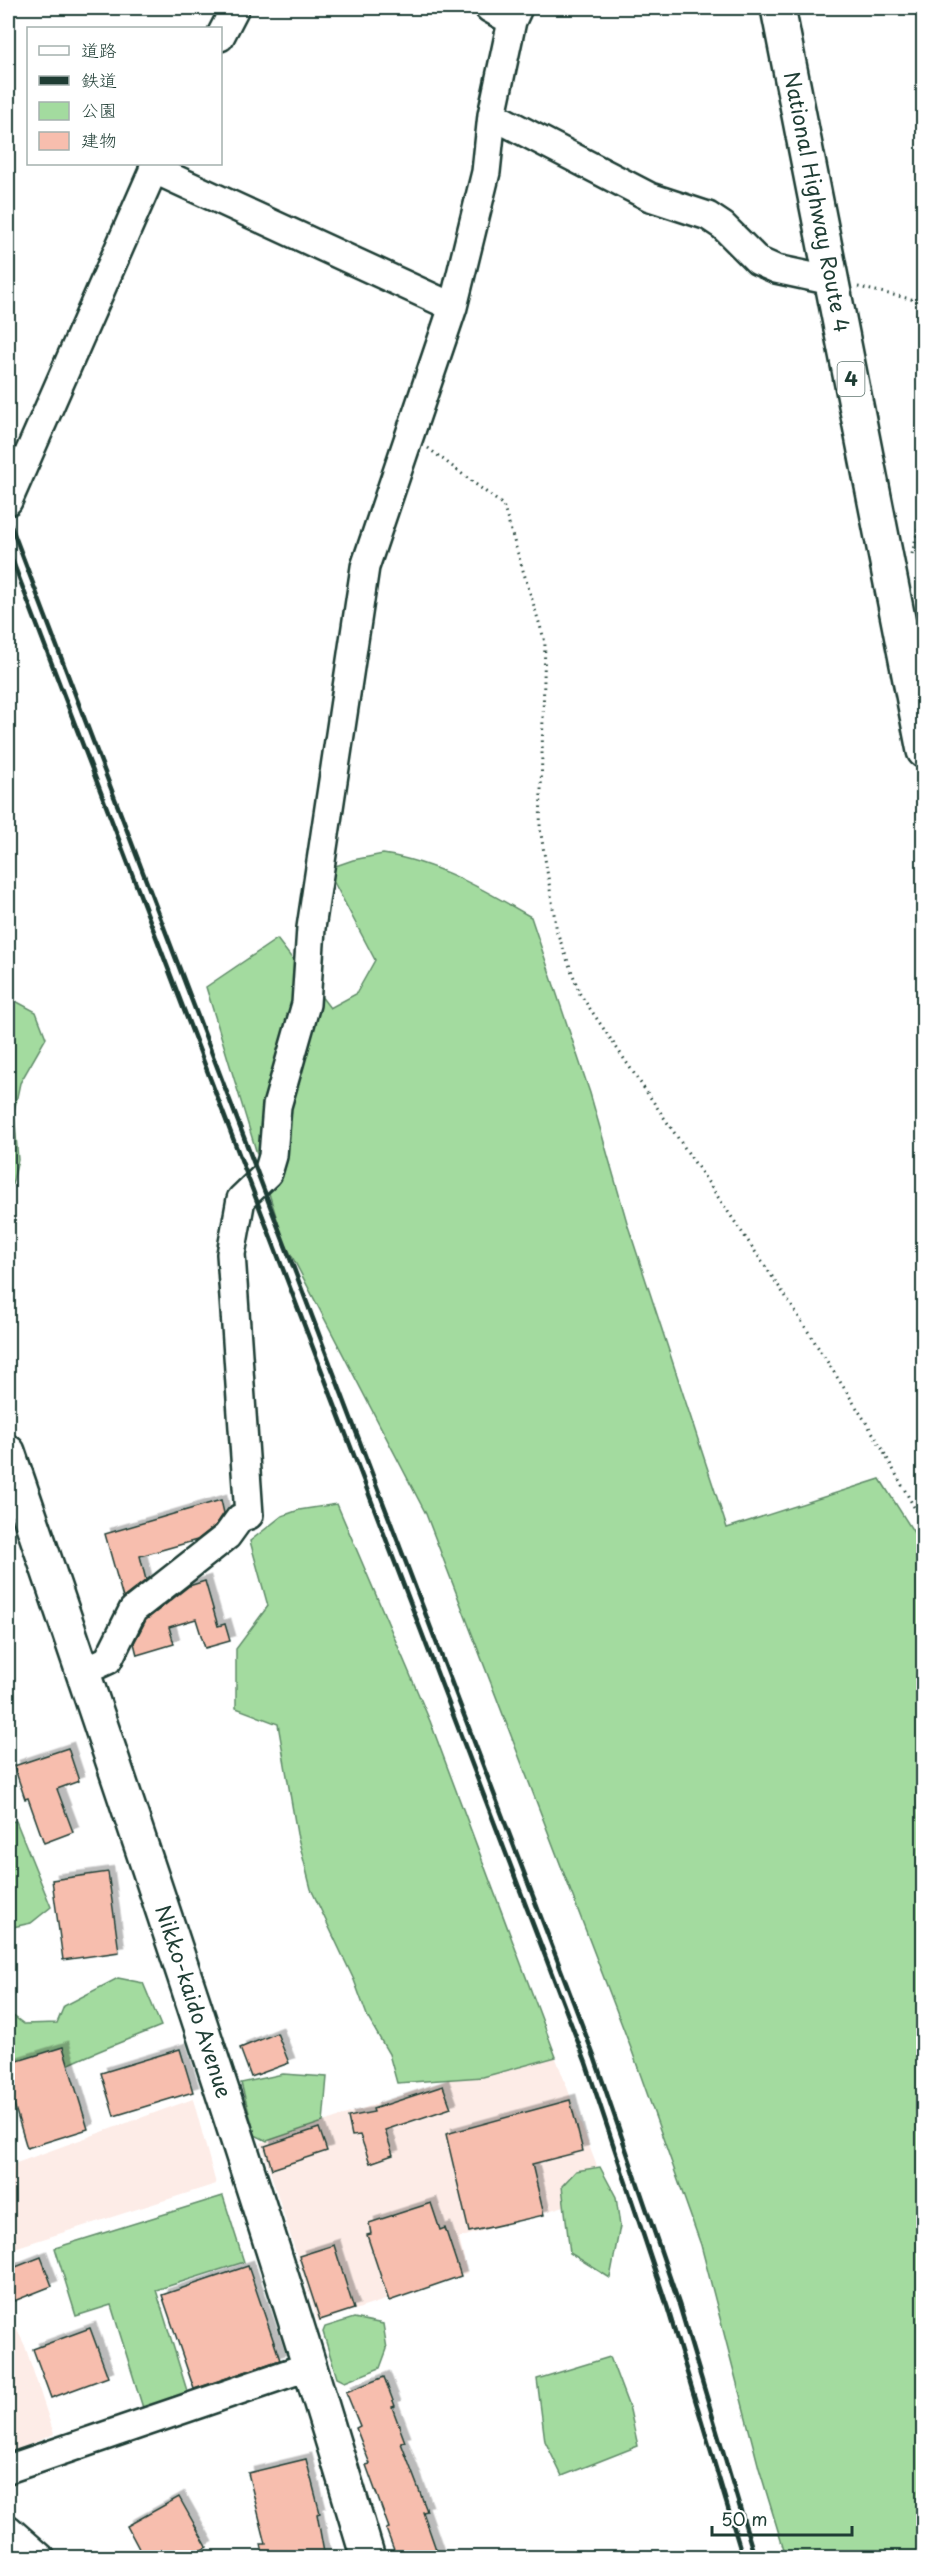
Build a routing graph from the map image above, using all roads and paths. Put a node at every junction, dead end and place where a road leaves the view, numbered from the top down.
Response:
1 (235, 8) edge
2 (489, 8) edge
3 (778, 8) edge
4 (515, 14) edge
5 (222, 33) edge
6 (492, 115) junction
7 (154, 166) edge
8 (832, 281) junction
9 (924, 302) edge
10 (453, 307) junction
11 (409, 435) junction
12 (8, 501) edge
13 (924, 506) edge
14 (889, 573) junction
15 (924, 751) edge
16 (8, 1452) edge
17 (15, 1498) edge
18 (924, 1525) edge
19 (82, 1672) junction
20 (310, 2366) junction
21 (8, 2469) edge
22 (8, 2529) edge
23 (41, 2558) edge
24 (368, 2558) edge

1 - 5 street
2 - 4 street
3 - 8 main road, National Highway Route 4 / 4
4 - 6 street
6 - 8 street
6 - 10 street
7 - 10 street
7 - 12 street
8 - 9 path
8 - 14 main road, National Highway Route 4 / 4
10 - 11 street
11 - 18 path
11 - 19 street
13 - 14 path
14 - 15 main road, National Highway Route 4 / 4
16 - 17 main road, Nikko-kaido Avenue
17 - 19 main road, Nikko-kaido Avenue
19 - 20 main road, Nikko-kaido Avenue
20 - 21 street
20 - 24 main road, Nikko-kaido Avenue
22 - 23 street

